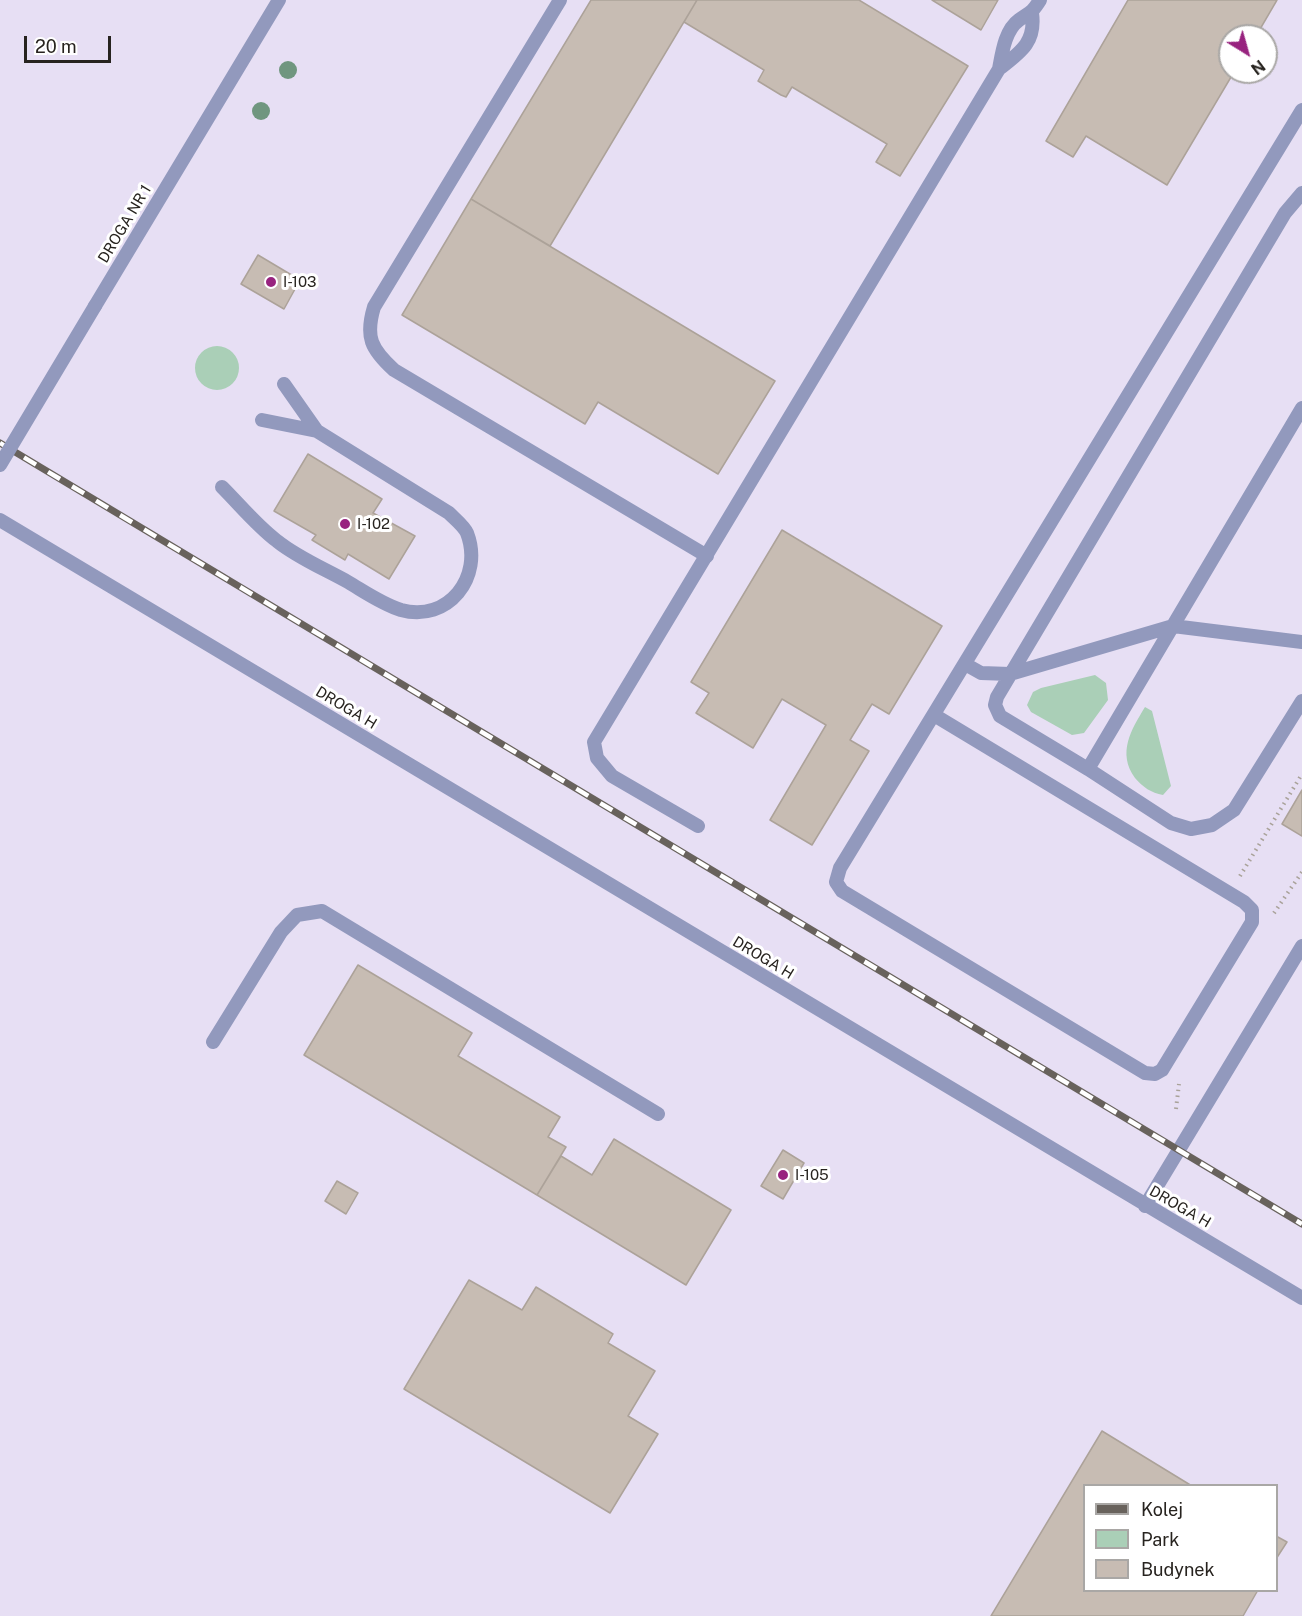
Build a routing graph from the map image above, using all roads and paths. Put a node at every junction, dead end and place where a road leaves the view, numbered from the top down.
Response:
1 (279, 0) edge
2 (560, 0) edge
3 (1040, 0) edge
4 (1032, 13) junction
5 (999, 69) junction
6 (1302, 110) edge
7 (1302, 193) edge
8 (284, 384) dead end
9 (1302, 408) edge
10 (262, 420) dead end
11 (317, 431) junction
12 (0, 465) edge
13 (222, 487) dead end
14 (0, 520) edge
15 (707, 556) junction
16 (1173, 626) junction
17 (1302, 642) edge
18 (965, 664) junction
19 (1010, 674) junction
20 (1302, 701) edge
21 (934, 715) junction
22 (1088, 769) junction
23 (1302, 774) edge
24 (698, 826) dead end
25 (1236, 883) dead end
26 (1302, 946) edge
27 (213, 1042) dead end
28 (658, 1114) dead end
29 (1144, 1206) junction
30 (1302, 1298) edge

1 - 12 lane, DROGA NR 1, bridge
2 - 15 lane
3 - 4 lane
4 - 5 lane
4 - 5 lane
5 - 15 lane
6 - 18 lane
7 - 19 lane
8 - 11 lane
9 - 16 lane
10 - 11 lane
11 - 13 lane
14 - 29 lane, DROGA H
15 - 24 lane
16 - 17 lane
16 - 19 lane
16 - 22 lane
18 - 19 lane
18 - 21 lane
19 - 22 lane
20 - 22 lane
21 - 21 lane
23 - 25 path
26 - 29 lane
27 - 28 lane
29 - 30 lane, DROGA H

